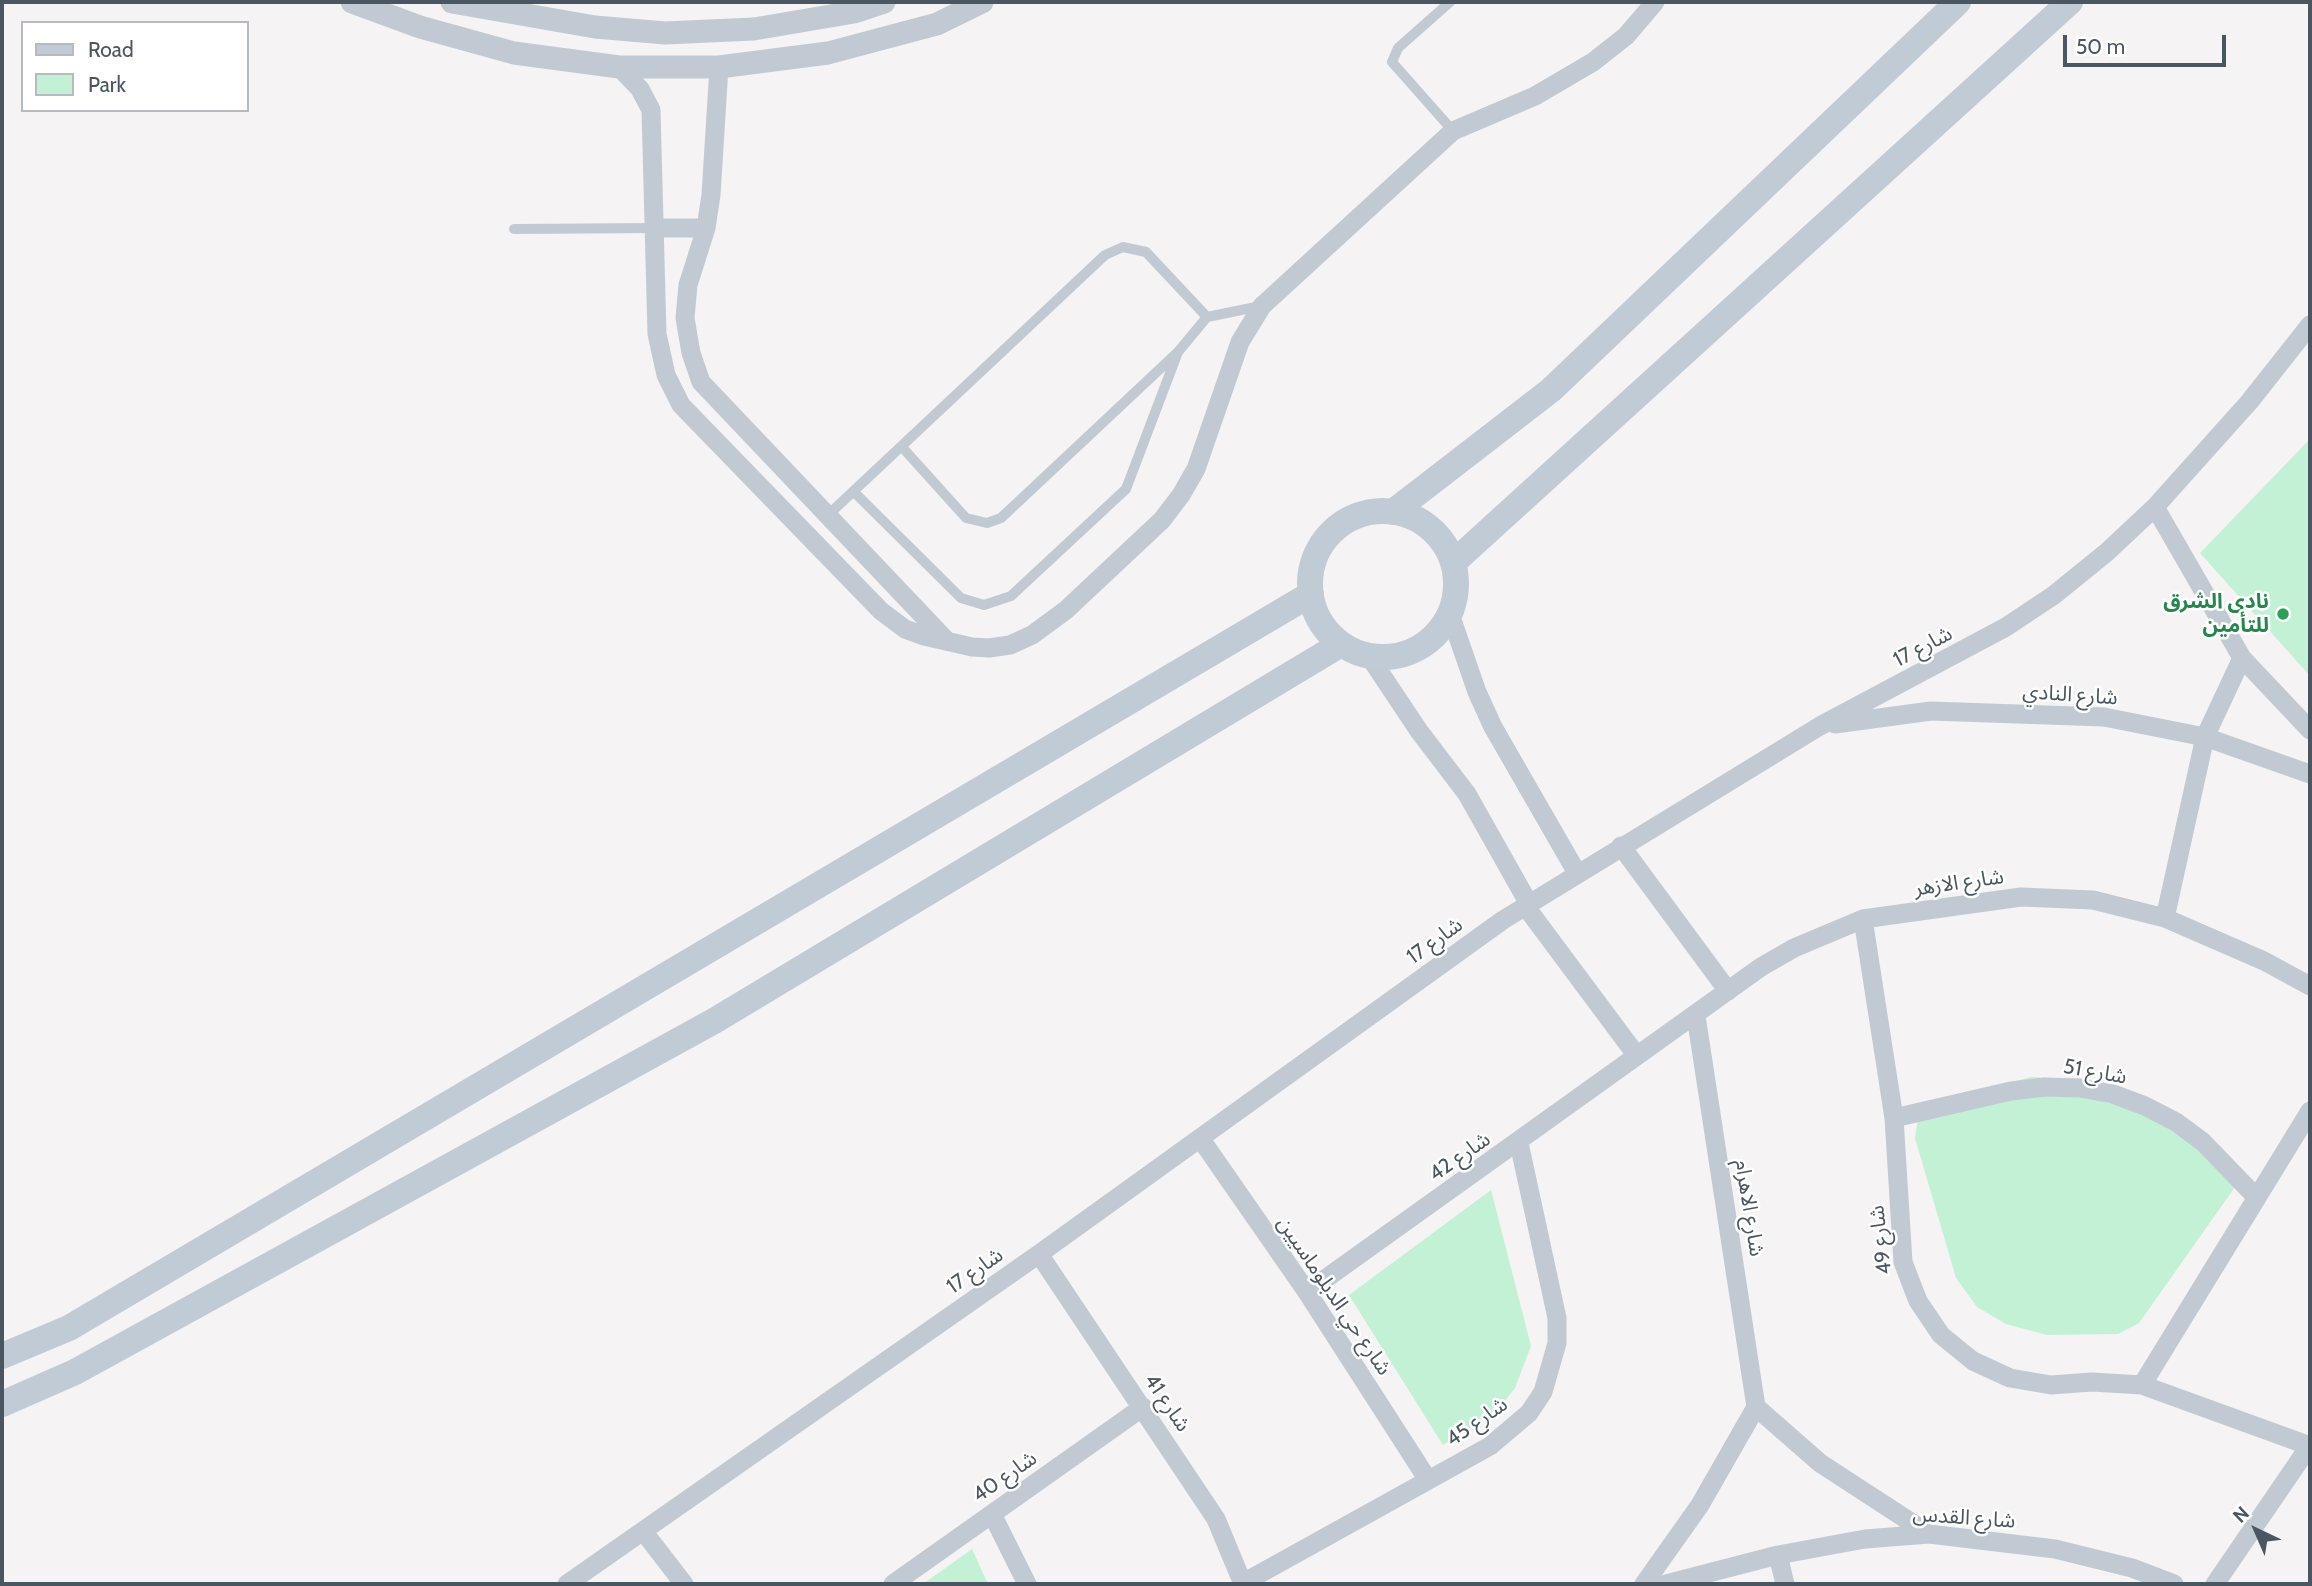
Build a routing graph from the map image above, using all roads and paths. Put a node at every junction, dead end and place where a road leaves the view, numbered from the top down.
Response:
1 (352, 2) edge
2 (453, 2) edge
3 (884, 2) edge
4 (982, 2) edge
5 (1450, 2) edge
6 (1655, 2) edge
7 (1958, 2) edge
8 (2070, 2) edge
9 (621, 29) junction
10 (719, 66) junction
11 (619, 67) junction
12 (1453, 131) junction
13 (655, 228) junction
14 (706, 228) junction
15 (514, 229) dead end
16 (1262, 306) junction
17 (1207, 317) junction
18 (2310, 326) edge
19 (1178, 352) junction
20 (902, 447) junction
21 (854, 492) junction
22 (2155, 508) junction
23 (1392, 512) junction
24 (827, 517) junction
25 (808, 536) junction
26 (1453, 563) junction
27 (1311, 594) junction
28 (1450, 614) junction
29 (946, 640) junction
30 (1341, 644) junction
31 (1369, 656) junction
32 (2242, 658) junction
33 (1820, 726) junction
34 (2310, 730) edge
35 (2205, 737) junction
36 (2310, 774) edge
37 (1621, 846) junction
38 (1577, 873) junction
39 (1527, 906) junction
40 (2165, 918) junction
41 (1863, 919) junction
42 (2310, 986) edge
43 (1728, 991) junction
44 (1696, 1016) junction
45 (1637, 1056) junction
46 (2310, 1111) edge
47 (1894, 1118) junction
48 (1200, 1138) junction
49 (1519, 1143) junction
50 (2256, 1197) junction
51 (1039, 1254) junction
52 (1307, 1293) junction
53 (2, 1356) edge
54 (2142, 1385) junction
55 (2, 1404) edge
56 (1143, 1407) junction
57 (1756, 1407) junction
58 (2310, 1446) edge
59 (1428, 1480) junction
60 (992, 1514) junction
61 (643, 1531) junction
62 (1929, 1534) junction
63 (1778, 1555) junction
64 (567, 1584) edge
65 (684, 1584) edge
66 (893, 1584) edge
67 (1027, 1584) edge
68 (1243, 1584) edge
69 (1644, 1584) edge
70 (1666, 1584) edge
71 (1785, 1584) edge
72 (2174, 1584) edge
73 (2215, 1584) edge

1 - 11 street
2 - 9 street
3 - 9 street
4 - 10 street
5 - 12 lane
6 - 12 street
7 - 23 main road
8 - 26 main road
9 - 11 street
10 - 11 street
10 - 14 street
11 - 13 street
12 - 16 street
13 - 14 street
13 - 15 lane
13 - 25 street
14 - 24 street
16 - 17 lane
16 - 29 street
17 - 19 lane
17 - 20 lane
18 - 22 street, شارع 17
19 - 20 lane
19 - 21 lane
20 - 21 lane
21 - 24 lane
22 - 32 street
22 - 33 street, شارع 17
23 - 26 main road
23 - 27 main road
24 - 25 street
24 - 29 street
25 - 29 street
26 - 28 main road
27 - 30 main road
27 - 53 main road
28 - 31 main road
28 - 38 street
30 - 31 main road
30 - 55 main road
31 - 39 street
32 - 34 street
32 - 35 street
33 - 35 street, شارع النادي
33 - 37 street, شارع 17
35 - 36 street, شارع النادي
35 - 40 street
37 - 38 street, شارع 17
37 - 43 street
38 - 39 street, شارع 17
39 - 45 street
39 - 48 street, شارع 17
40 - 41 street, شارع الازهر
40 - 42 street, شارع الازهر
41 - 43 street, شارع الازهر
41 - 47 street, شارع 49
43 - 44 street, شارع الازهر
44 - 45 street, شارع الازهر
44 - 57 street, شارع الاهرام
45 - 49 street, شارع 42
46 - 50 street
47 - 50 street, شارع 51
47 - 54 street, شارع 49
48 - 51 street, شارع 17
48 - 52 street, شارع حي الدبلوماسيين
49 - 52 street, شارع 42
49 - 59 street, شارع 45
50 - 54 street
51 - 56 street, شارع 41
51 - 61 street, شارع 17
52 - 59 street, شارع حي الدبلوماسيين
54 - 58 street, شارع 49
56 - 60 street, شارع 40
56 - 68 street, شارع 41
57 - 62 street
57 - 69 street
58 - 73 street
59 - 68 street, شارع 45
60 - 66 street, شارع 40
60 - 67 street
61 - 64 street, شارع 17
61 - 65 street
62 - 63 street, شارع القدس
62 - 72 street, شارع القدس
63 - 70 street, شارع القدس
63 - 71 street

